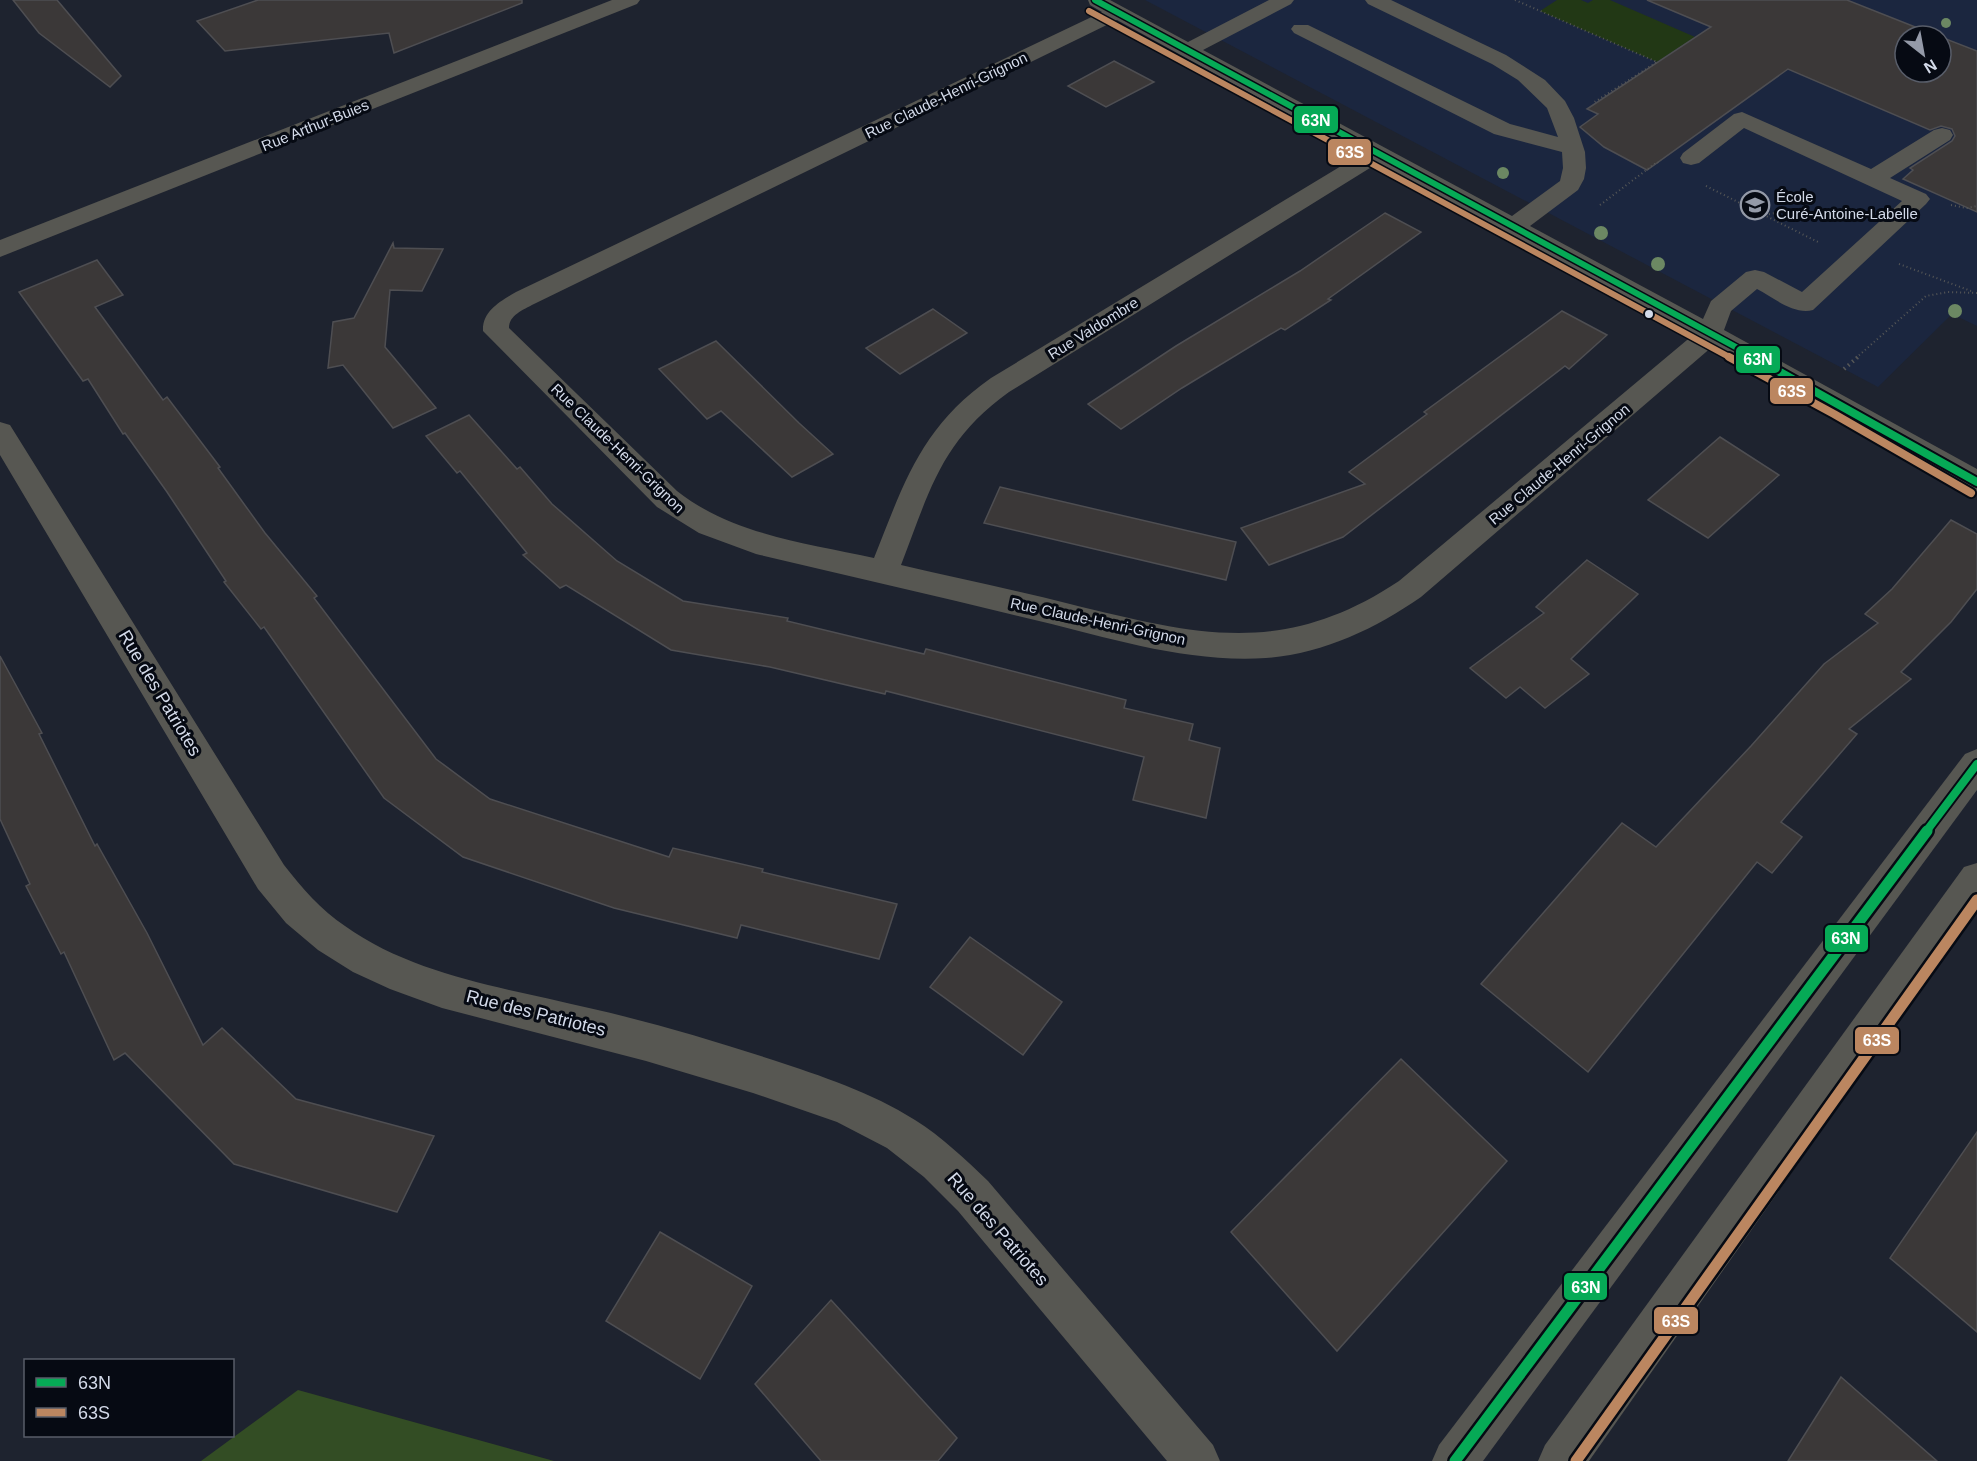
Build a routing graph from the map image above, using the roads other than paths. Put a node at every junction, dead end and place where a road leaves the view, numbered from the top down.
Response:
1 (630, 0) edge
2 (1095, 0) edge
3 (1284, 0) edge
4 (1375, 0) edge
5 (1117, 12) junction
6 (1301, 29) dead end
7 (1188, 50) junction
8 (1942, 135) dead end
9 (1572, 148) junction
10 (1378, 153) junction
11 (1690, 158) dead end
12 (1873, 178) junction
13 (1513, 227) junction
14 (0, 249) edge
15 (1710, 334) junction
16 (0, 432) edge
17 (1977, 482) edge
18 (883, 572) junction
19 (1977, 764) edge
20 (1977, 879) edge
21 (1197, 1461) edge
22 (1455, 1461) edge
23 (1561, 1461) edge

1 - 14 street, Rue Arthur-Buies
2 - 5 street
3 - 7 street
4 - 9 street
5 - 7 street
5 - 18 street, Rue Claude-Henri-Grignon
6 - 9 street
7 - 10 street
8 - 12 street
9 - 13 street
10 - 13 street
10 - 18 street, Rue Valdombre
11 - 12 street
12 - 15 street
13 - 15 street
15 - 17 street
15 - 18 street, Rue Claude-Henri-Grignon
16 - 21 street, Rue des Patriotes
19 - 22 street
20 - 23 street

